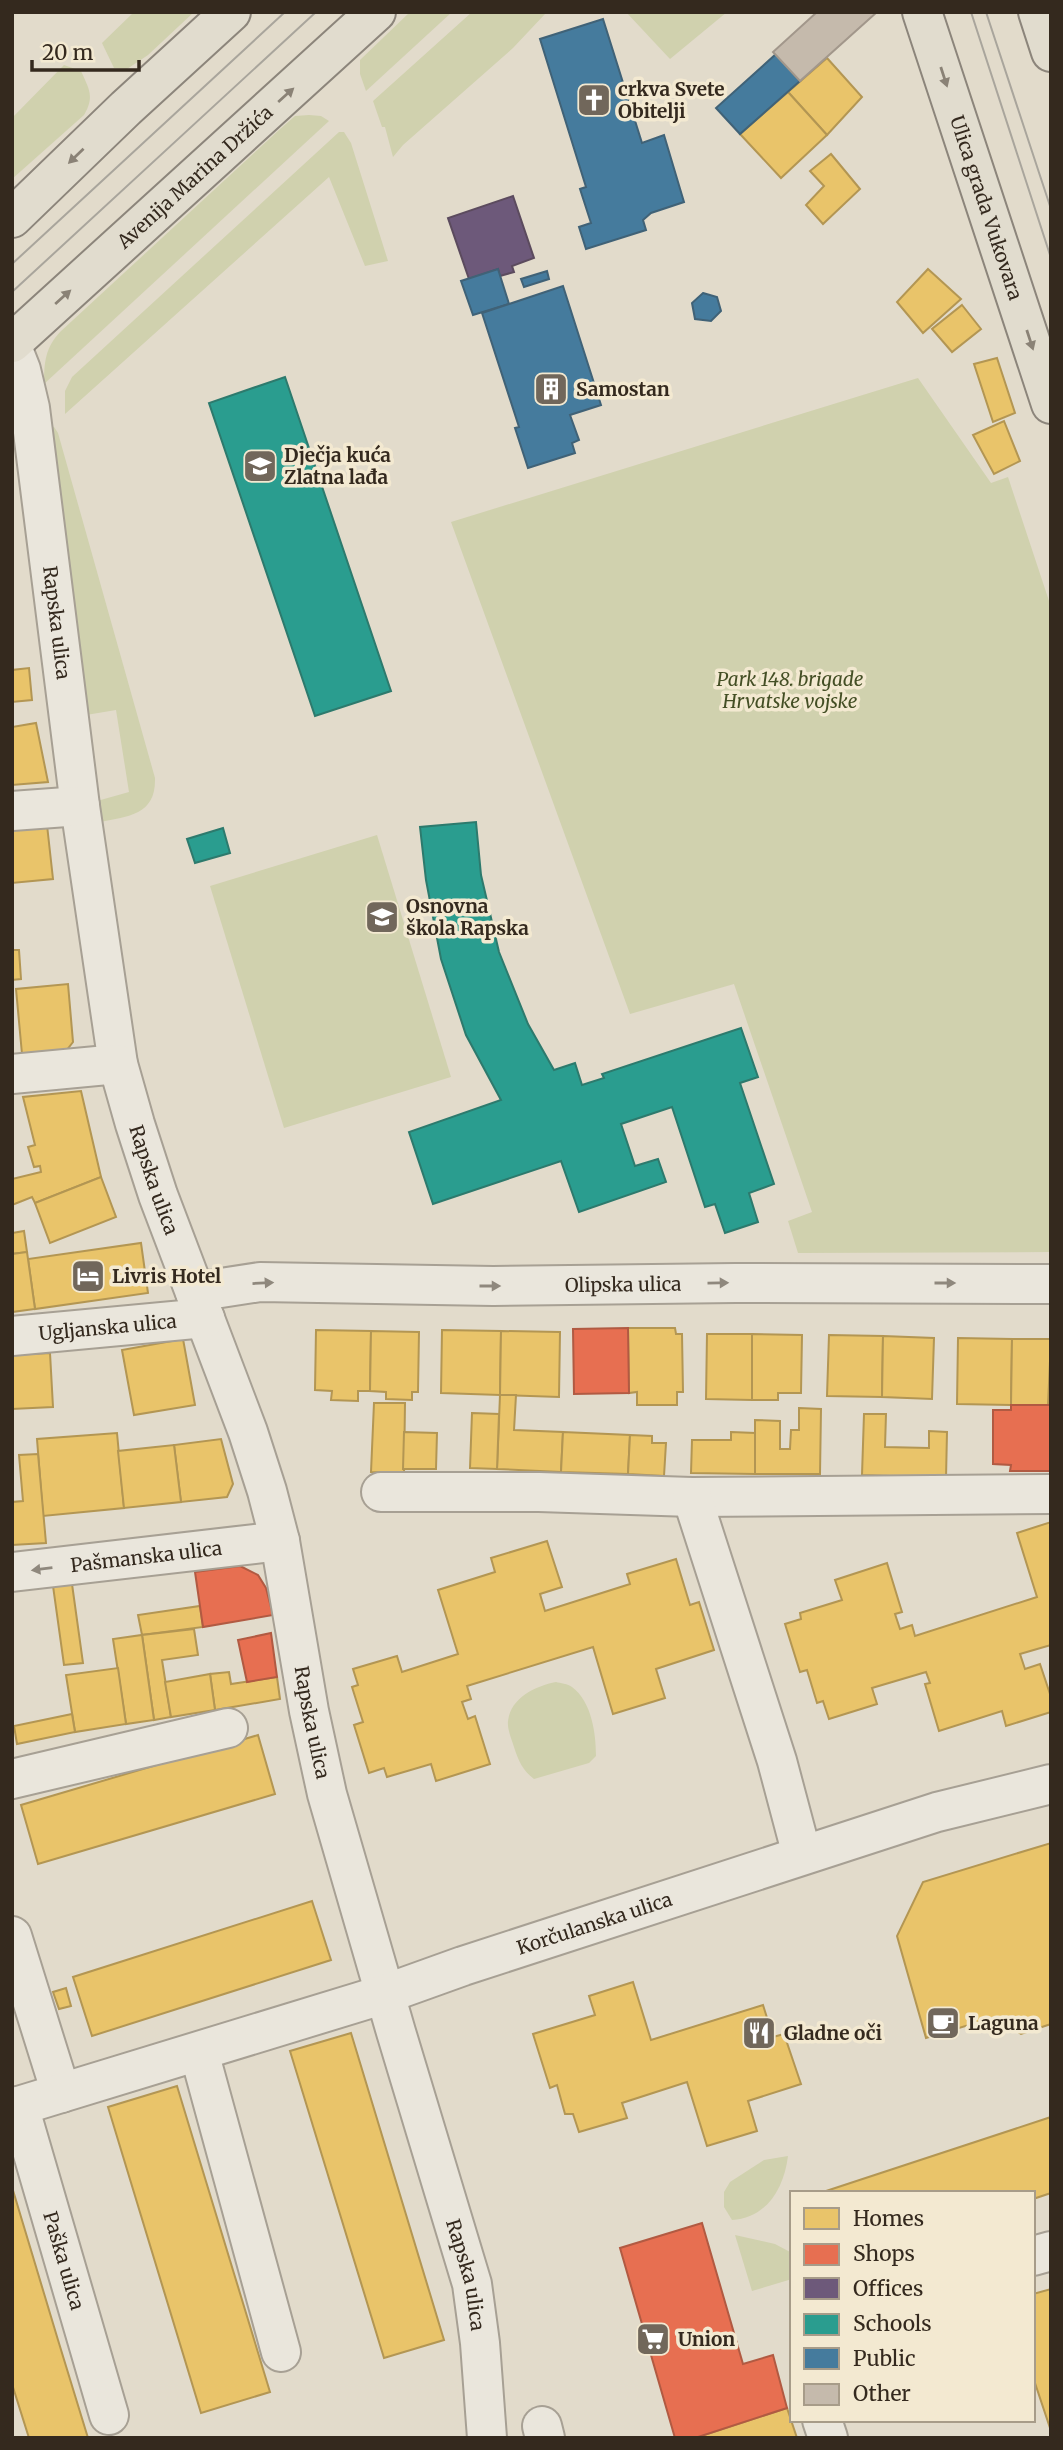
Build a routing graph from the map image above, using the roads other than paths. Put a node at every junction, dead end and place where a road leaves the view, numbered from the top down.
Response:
1 (231, 12) edge
2 (376, 12) edge
3 (922, 12) edge
4 (1038, 12) edge
5 (1051, 52) edge
6 (12, 218) edge
7 (12, 345) edge
8 (1051, 404) edge
9 (80, 806) junction
10 (12, 811) edge
11 (118, 1064) junction
12 (12, 1074) edge
13 (1051, 1284) edge
14 (200, 1305) junction
15 (12, 1336) edge
16 (381, 1492) dead end
17 (1051, 1494) edge
18 (692, 1496) junction
19 (280, 1541) junction
20 (12, 1572) edge
21 (228, 1728) dead end
22 (1051, 1764) edge
23 (12, 1779) edge
24 (1051, 1784) edge
25 (937, 1812) junction
26 (802, 1856) junction
27 (12, 1936) edge
28 (386, 1994) junction
29 (199, 2052) junction
30 (61, 2093) junction
31 (16, 2107) edge
32 (281, 2352) dead end
33 (109, 2415) dead end
34 (487, 2438) edge

1 -> 6 main road
7 -> 2 main road, Avenija Marina Držića
3 -> 8 main road, Ulica grada Vukovara
4 - 5 main road
7 - 9 street, Rapska ulica
9 - 10 street
9 - 11 street, Rapska ulica
11 - 12 street
11 - 14 street, Rapska ulica
14 -> 13 street, Olipska ulica
14 - 15 street, Ugljanska ulica
14 - 19 street, Rapska ulica
16 - 18 street
17 - 18 street
18 - 26 street
19 -> 20 street, Pašmanska ulica
19 - 28 street, Rapska ulica
21 - 23 street
22 - 25 street, Korčulanska ulica
24 - 25 street, Korčulanska ulica
25 - 26 street, Korčulanska ulica
26 - 28 street, Korčulanska ulica
27 - 30 street
28 - 29 street
28 - 34 street, Rapska ulica
29 - 30 street
29 - 32 street
30 - 31 street
31 - 33 street, Paška ulica

